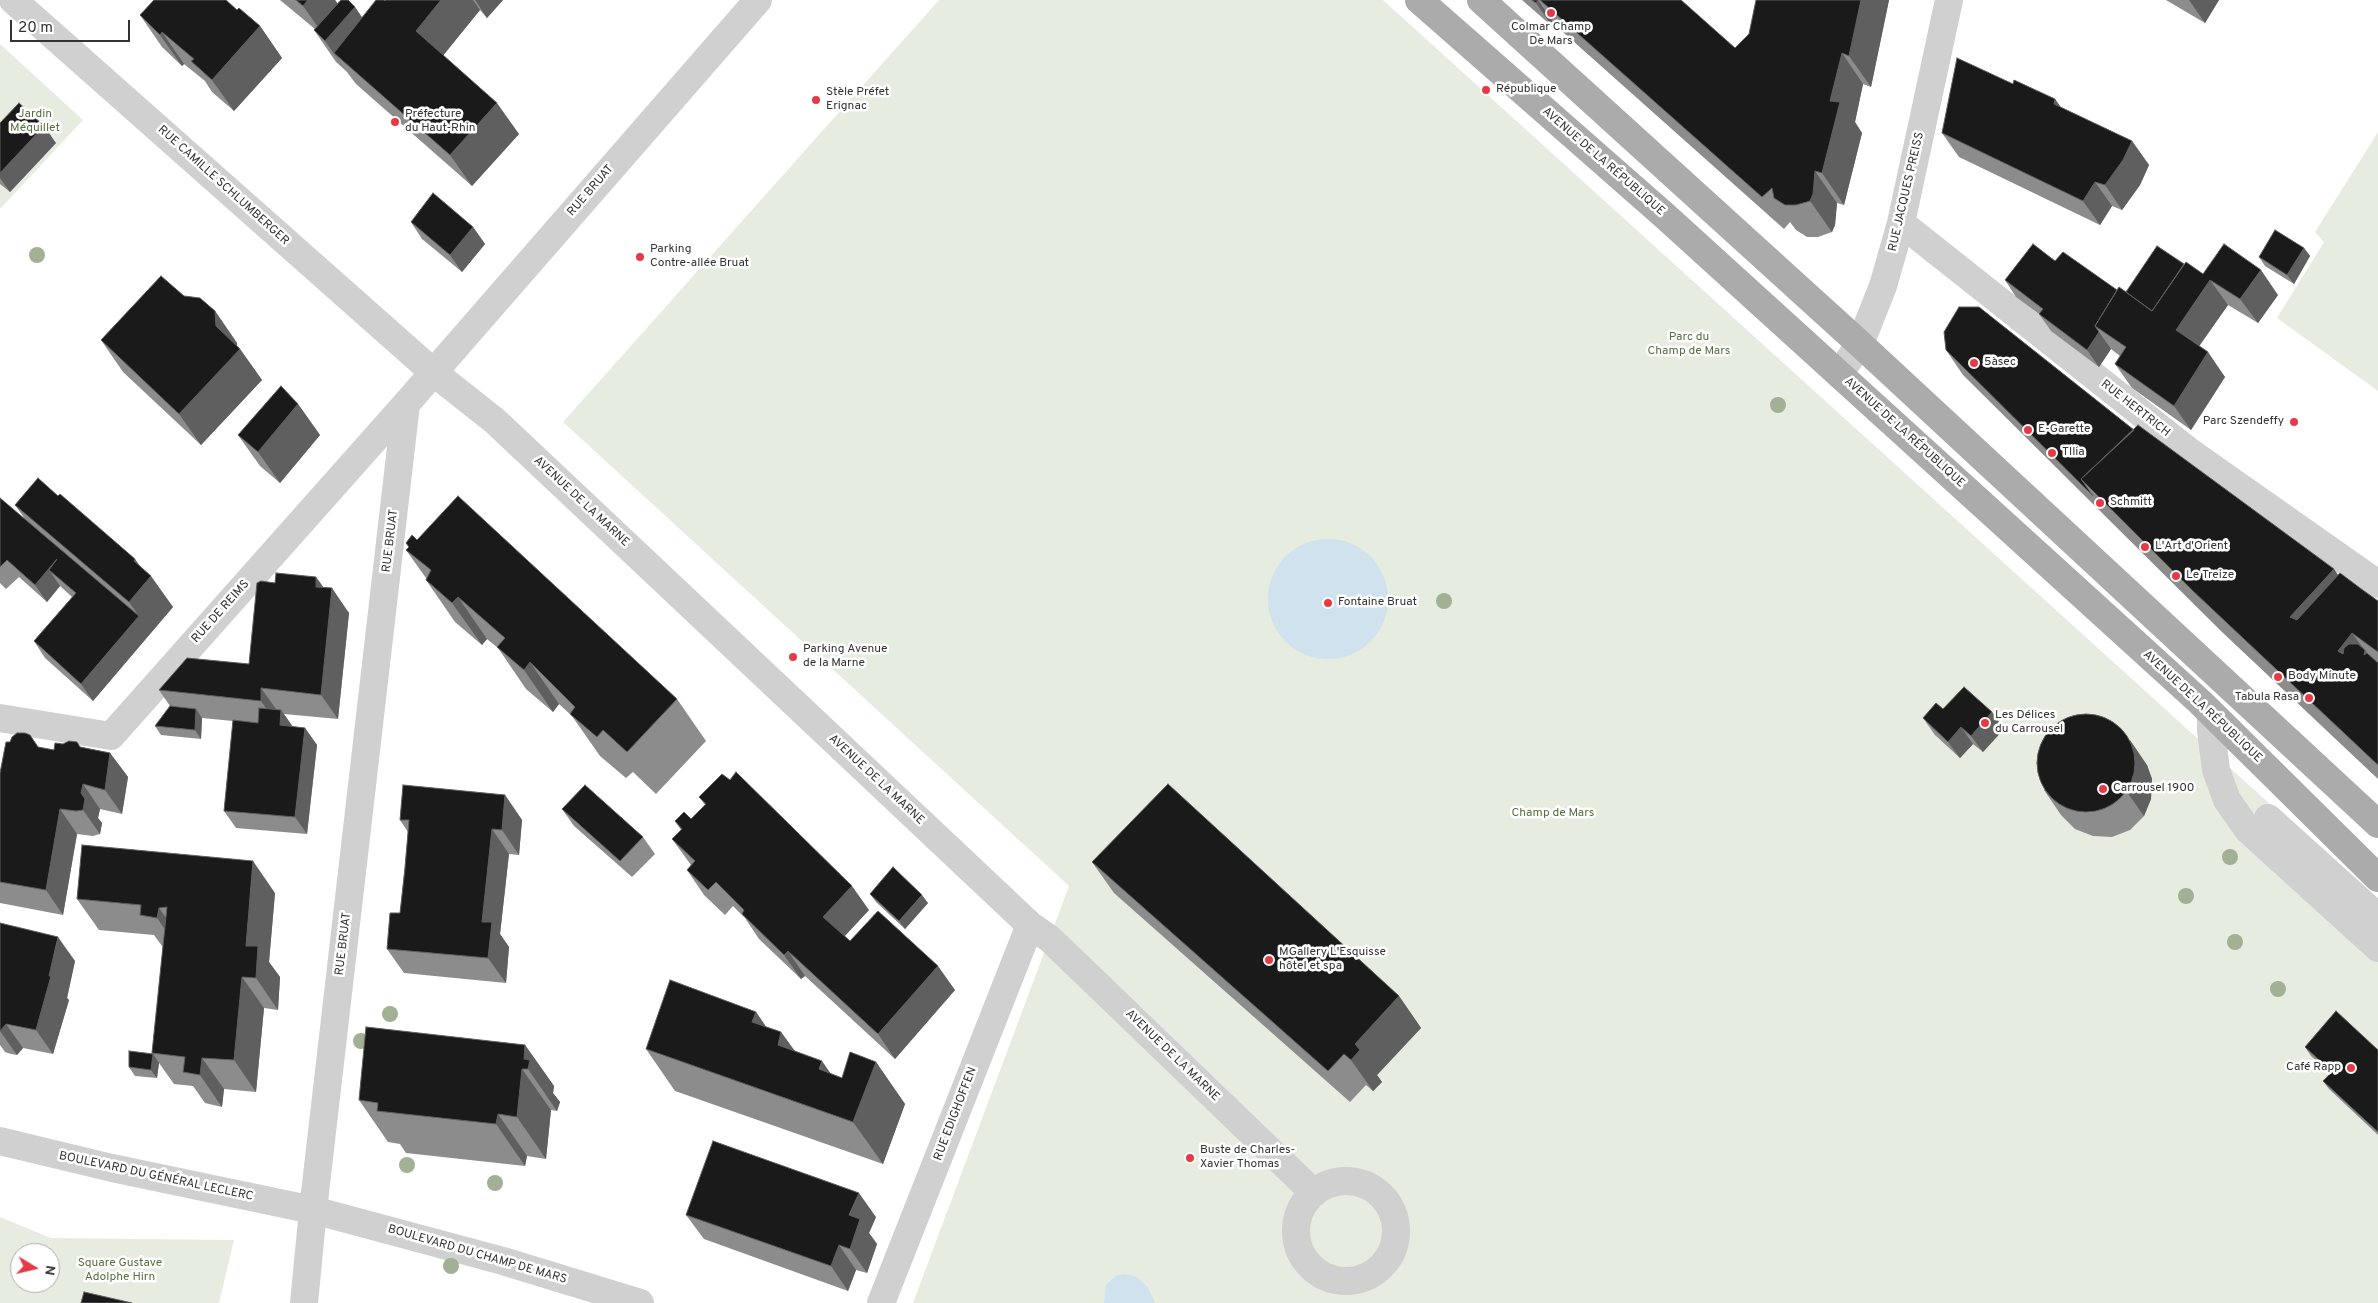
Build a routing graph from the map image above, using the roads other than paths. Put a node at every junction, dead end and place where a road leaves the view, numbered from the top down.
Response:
1 (13, 0) edge
2 (758, 0) edge
3 (1419, 0) edge
4 (1481, 0) edge
5 (1949, 0) edge
6 (1901, 223) junction
7 (1860, 344) junction
8 (433, 372) junction
9 (1839, 374) junction
10 (406, 404) junction
11 (2378, 584) edge
12 (2211, 713) junction
13 (0, 718) edge
14 (2268, 818) dead end
15 (2378, 824) edge
16 (2378, 878) edge
17 (2378, 917) edge
18 (1030, 925) junction
19 (2378, 948) edge
20 (0, 1141) edge
21 (1314, 1193) dead end
22 (313, 1210) junction
23 (304, 1303) edge
24 (640, 1303) edge
25 (881, 1303) edge

1 - 8 street, RUE CAMILLE SCHLUMBERGER
2 - 8 street, RUE BRUAT
3 - 9 main road, AVENUE DE LA RÉPUBLIQUE
4 - 7 main road
5 - 6 street, RUE JACQUES PREISS
6 - 7 street, RUE JACQUES PREISS
6 - 11 street, RUE HERTRICH
7 - 9 street, RUE JACQUES PREISS
7 - 15 main road
8 - 10 street, RUE BRUAT
8 - 18 street, AVENUE DE LA MARNE
9 - 12 main road, AVENUE DE LA RÉPUBLIQUE
10 - 13 street, RUE DE REIMS
10 - 22 street, RUE BRUAT
12 - 16 main road, AVENUE DE LA RÉPUBLIQUE
12 - 19 street
14 - 17 street
18 - 21 street, AVENUE DE LA MARNE
18 - 25 street, RUE EDIGHOFFEN
20 - 22 street, BOULEVARD DU GÉNÉRAL LECLERC
22 - 23 street, RUE BRUAT
22 - 24 street, BOULEVARD DU CHAMP DE MARS

